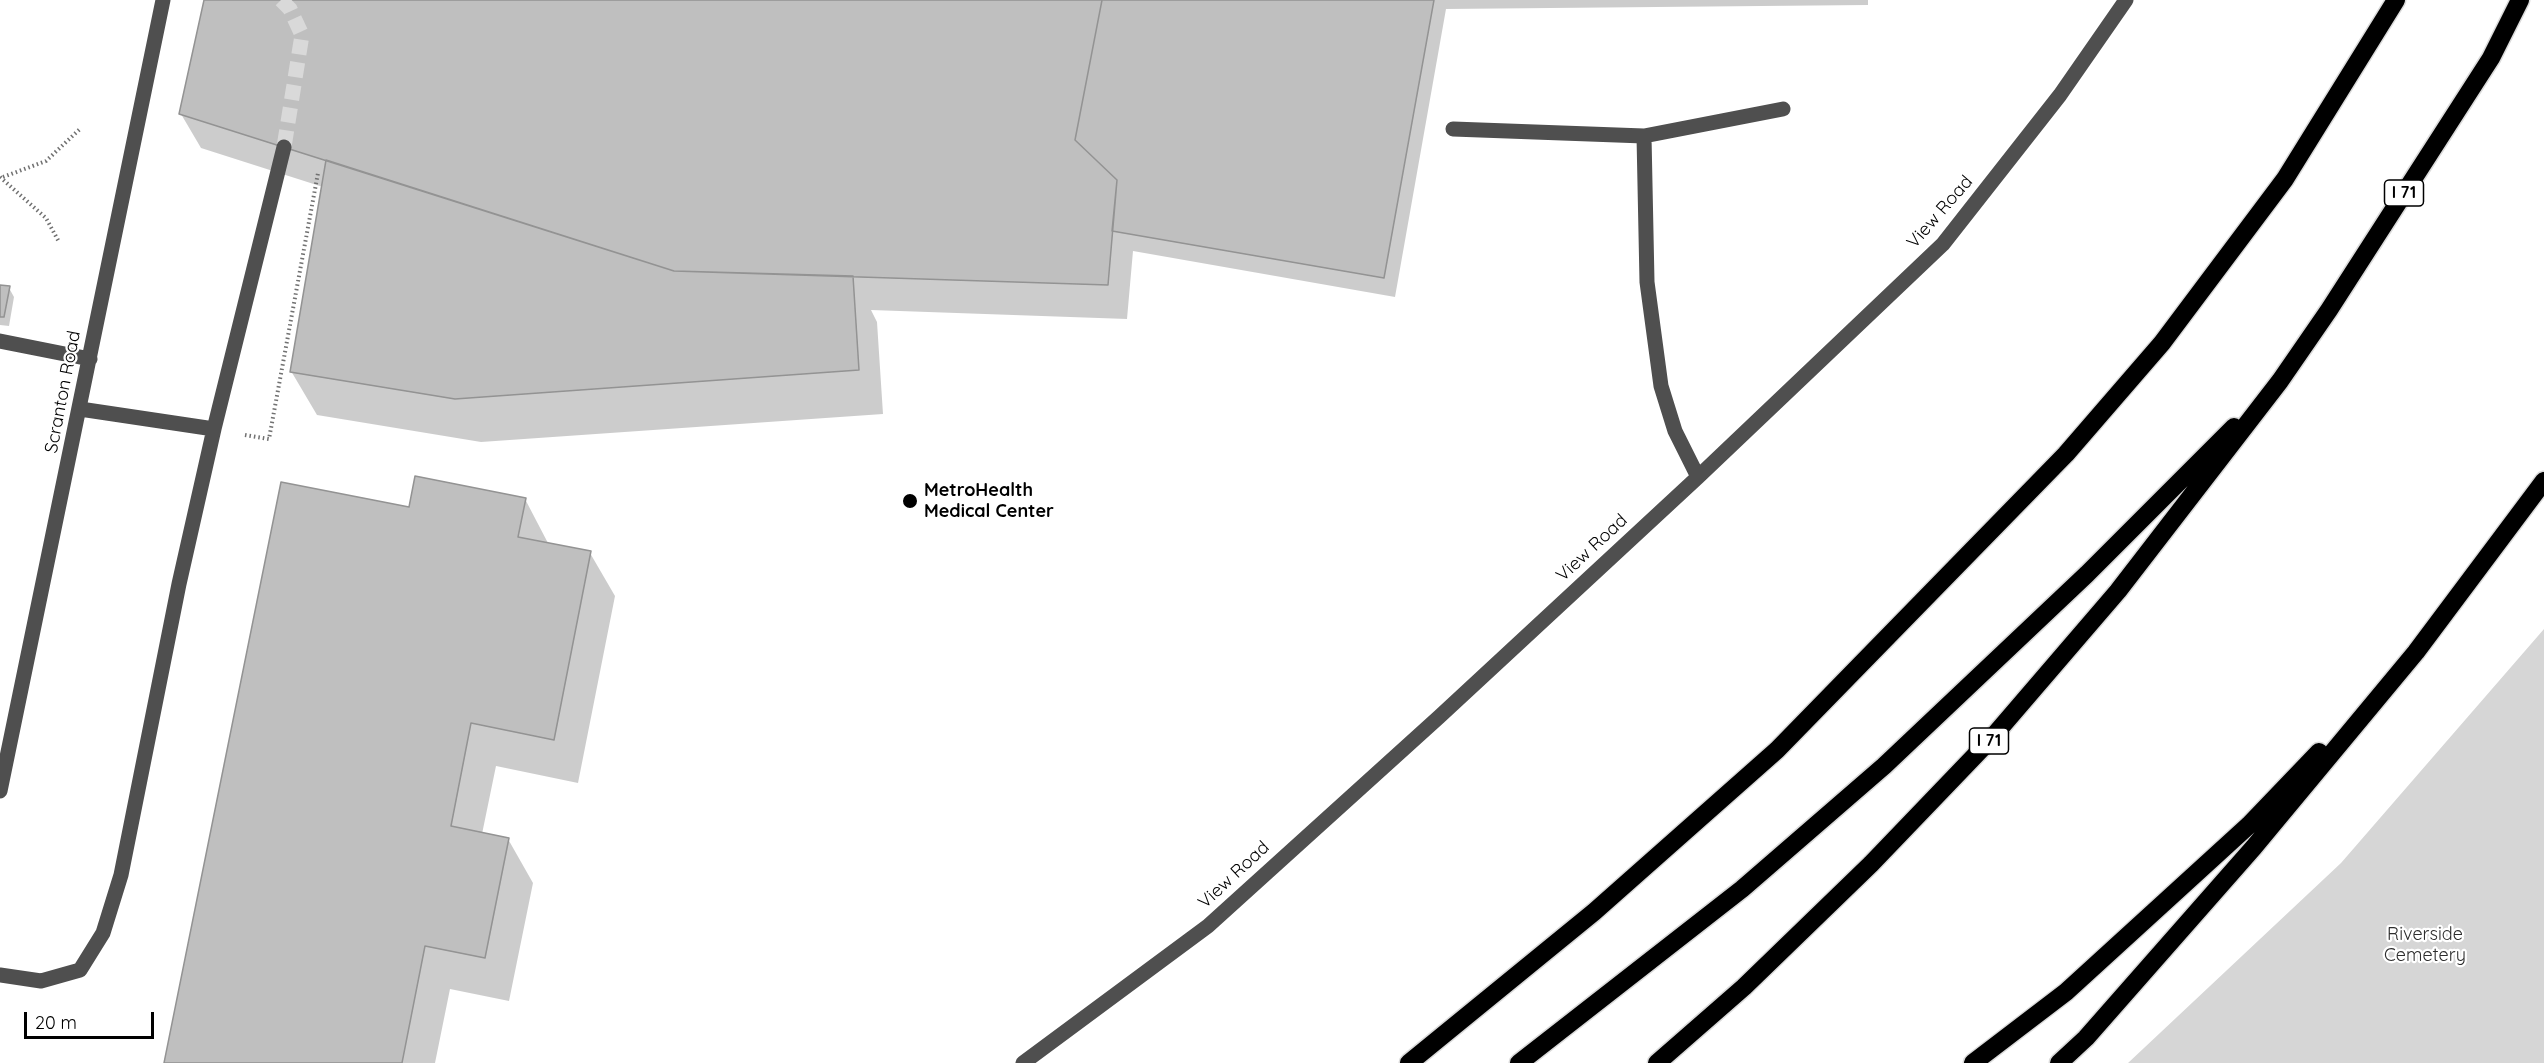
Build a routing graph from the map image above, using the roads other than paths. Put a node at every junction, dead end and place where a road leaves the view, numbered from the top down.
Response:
1 (163, 0) edge
2 (2126, 0) edge
3 (2396, 0) edge
4 (2520, 0) edge
5 (1783, 109) dead end
6 (1453, 129) dead end
7 (1644, 136) junction
8 (285, 147) tunnel mouth
9 (0, 341) edge
10 (90, 359) junction
11 (2280, 381) junction
12 (80, 409) junction
13 (214, 429) junction
14 (1698, 477) junction
15 (2544, 481) edge
16 (2416, 652) junction
17 (0, 791) edge
18 (0, 975) edge
19 (1023, 1063) edge
20 (1409, 1063) edge
21 (1519, 1063) edge
22 (1657, 1063) edge
23 (1973, 1063) edge
24 (2059, 1063) edge

1 - 10 street, Scranton Road
2 - 14 street, View Road
3 - 20 highway
4 - 11 highway, I 71
5 - 7 street
6 - 7 street
7 - 14 street
8 - 13 street
9 - 10 street
10 - 12 street, Scranton Road
11 - 21 highway
11 - 22 highway, I 71
12 - 13 street
12 - 17 street, Scranton Road
13 - 18 street
14 - 19 street, View Road
15 - 16 highway
16 - 23 highway
16 - 24 highway

